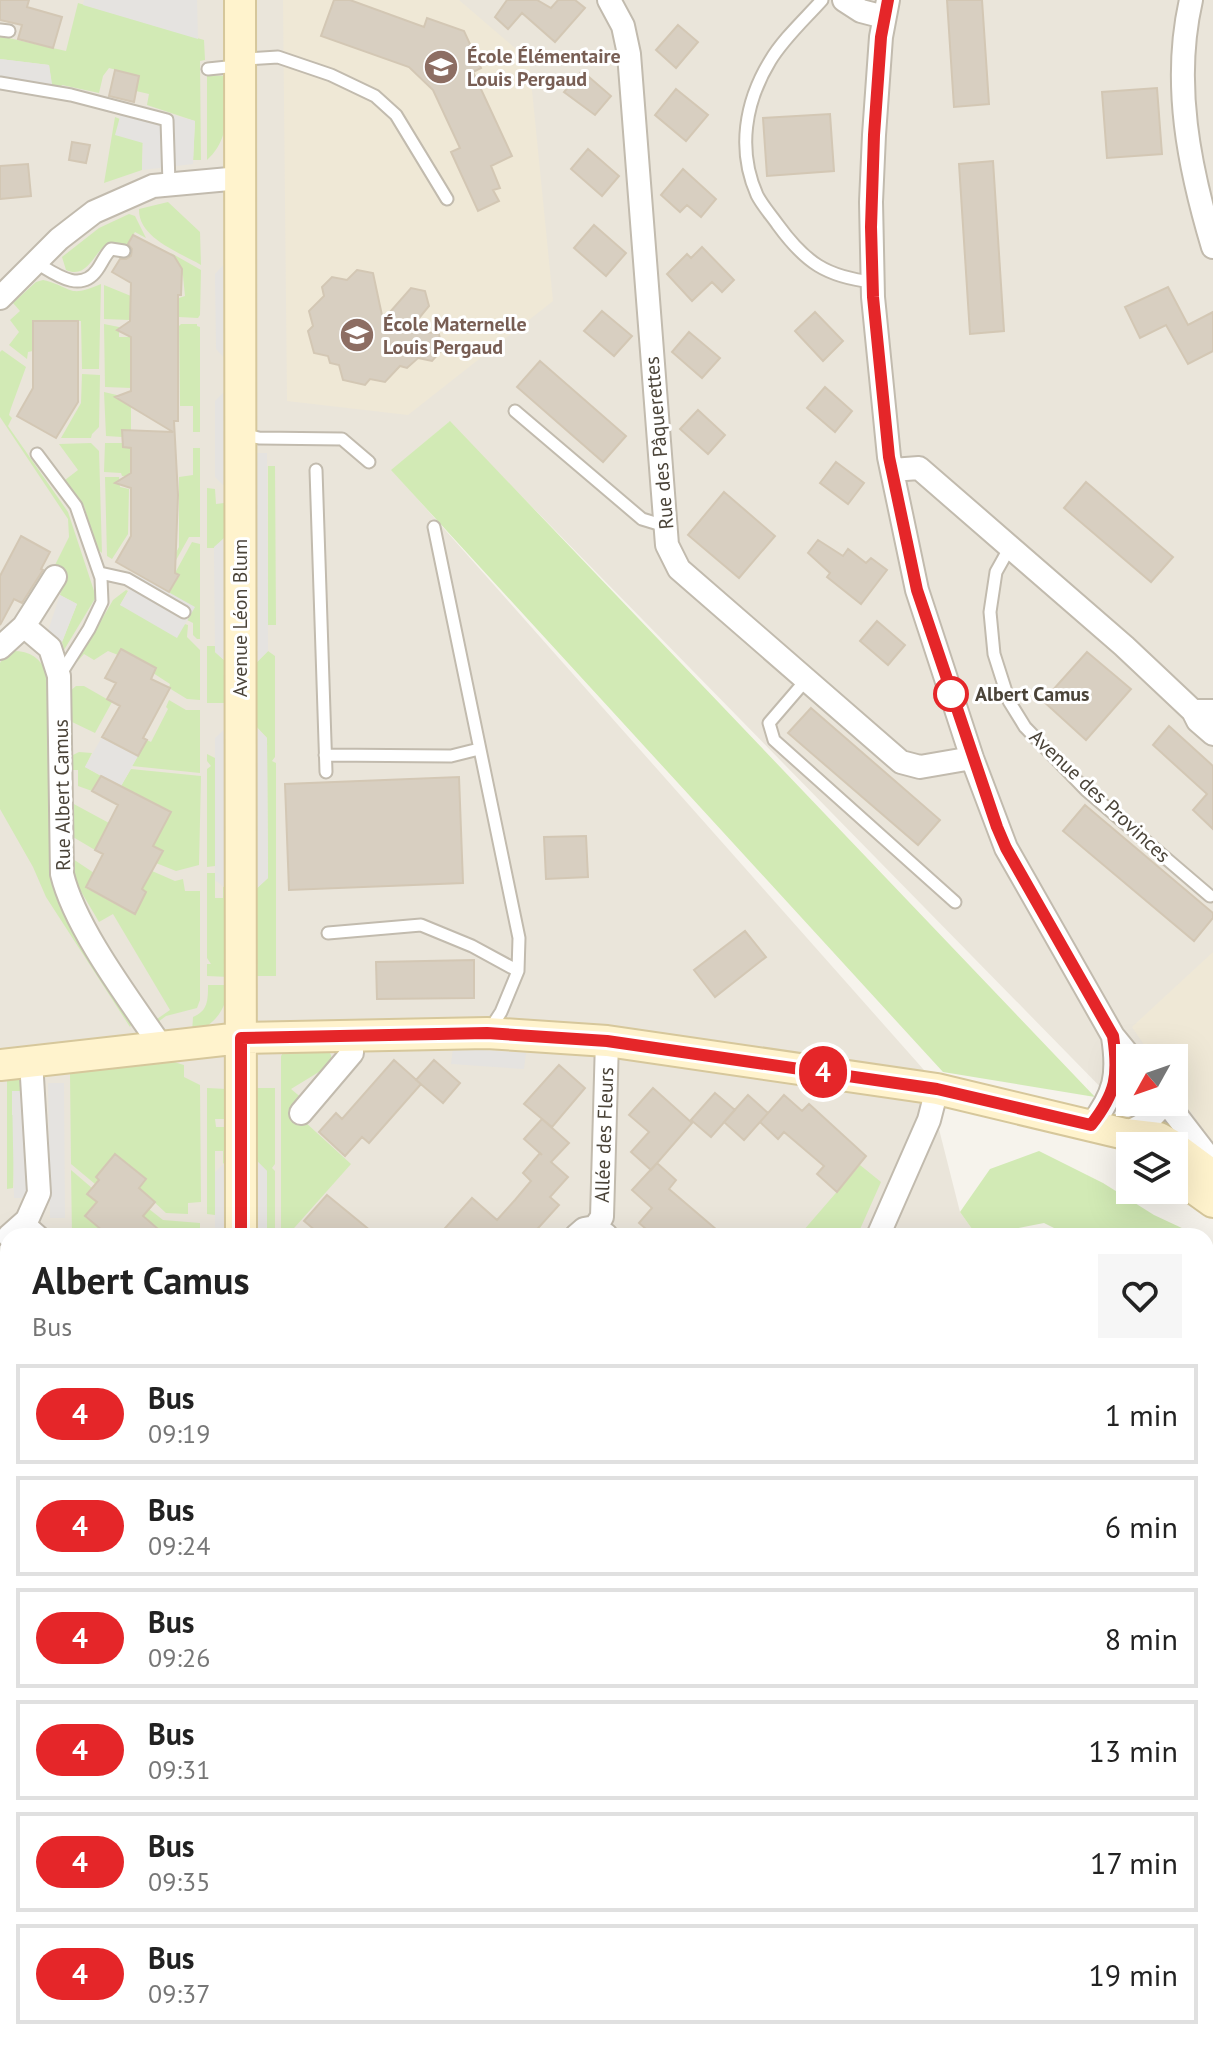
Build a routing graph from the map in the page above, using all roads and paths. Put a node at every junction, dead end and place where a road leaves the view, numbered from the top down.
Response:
1 (240, 0) edge
2 (609, 0) edge
3 (822, 0) edge
4 (844, 0) edge
5 (1191, 0) edge
6 (886, 8) edge
7 (239, 63) junction
8 (208, 69) dead end
9 (0, 83) edge
10 (240, 178) junction
11 (169, 184) junction
12 (447, 199) dead end
13 (1213, 247) edge
14 (124, 251) dead end
15 (35, 262) junction
16 (873, 282) junction
17 (0, 298) edge
18 (515, 411) dead end
19 (240, 434) junction
20 (37, 454) dead end
21 (369, 462) dead end
22 (316, 470) dead end
23 (892, 470) junction
24 (665, 526) junction
25 (434, 527) dead end
26 (1010, 547) junction
27 (100, 573) junction
28 (55, 577) dead end
29 (184, 612) dead end
30 (24, 626) junction
31 (0, 648) edge
32 (59, 676) junction
33 (806, 680) junction
34 (1203, 711) edge
35 (1213, 734) edge
36 (479, 749) junction
37 (325, 755) junction
38 (972, 758) junction
39 (326, 772) dead end
40 (1210, 896) dead end
41 (955, 902) dead end
42 (328, 933) dead end
43 (518, 971) junction
44 (487, 1033) junction
45 (352, 1035) junction
46 (1113, 1036) junction
47 (241, 1038) junction
48 (607, 1041) junction
49 (1120, 1044) edge
50 (161, 1046) junction
51 (31, 1061) junction
52 (0, 1065) edge
53 (937, 1089) junction
54 (301, 1113) dead end
55 (1153, 1116) edge
56 (1177, 1116) edge
57 (1091, 1125) junction
58 (1139, 1132) edge
59 (1116, 1134) edge
60 (1188, 1157) edge
61 (1213, 1163) edge
62 (1213, 1176) edge
63 (1188, 1184) edge
64 (1213, 1202) edge
65 (27, 1220) junction
66 (18, 1228) edge
67 (36, 1228) edge
68 (241, 1228) edge
69 (596, 1228) edge
70 (882, 1228) edge

1 - 7 street, Avenue Léon Blum
2 - 24 street, Rue des Pâquerettes
3 - 16 lane
4 - 6 street
5 - 13 street
6 - 16 street
7 - 8 lane
7 - 10 street, Avenue Léon Blum
7 - 12 lane
9 - 11 lane
10 - 11 street
10 - 19 street, Avenue Léon Blum
11 - 15 street
14 - 15 lane
15 - 17 street
16 - 23 street
18 - 24 lane
19 - 21 lane
19 - 47 street, Avenue Léon Blum
20 - 27 lane
22 - 37 lane
23 - 26 street
23 - 38 street
24 - 33 street, Rue des Pâquerettes
25 - 36 lane
26 - 34 street
26 - 40 lane, Avenue des Provinces
27 - 29 lane
27 - 32 lane
28 - 30 street
30 - 31 street
30 - 32 street, Rue Albert Camus
32 - 50 street, Rue Albert Camus
33 - 38 street, Rue des Pâquerettes
33 - 41 lane
34 - 35 street
36 - 37 lane
36 - 43 lane
37 - 39 lane
38 - 46 street
42 - 43 lane
43 - 44 lane
44 - 45 street
44 - 48 street
45 - 47 street
45 - 54 street
46 - 49 street
46 - 57 street
47 - 50 street
47 - 68 street, Avenue Léon Blum
48 - 53 street
48 - 69 street, Allée des Fleurs
50 - 51 street
51 - 52 street
51 - 65 street
53 - 57 street
53 - 70 street
55 - 58 street
56 - 61 street
57 - 59 street
60 - 62 street
63 - 64 street
65 - 66 street
65 - 67 lane

